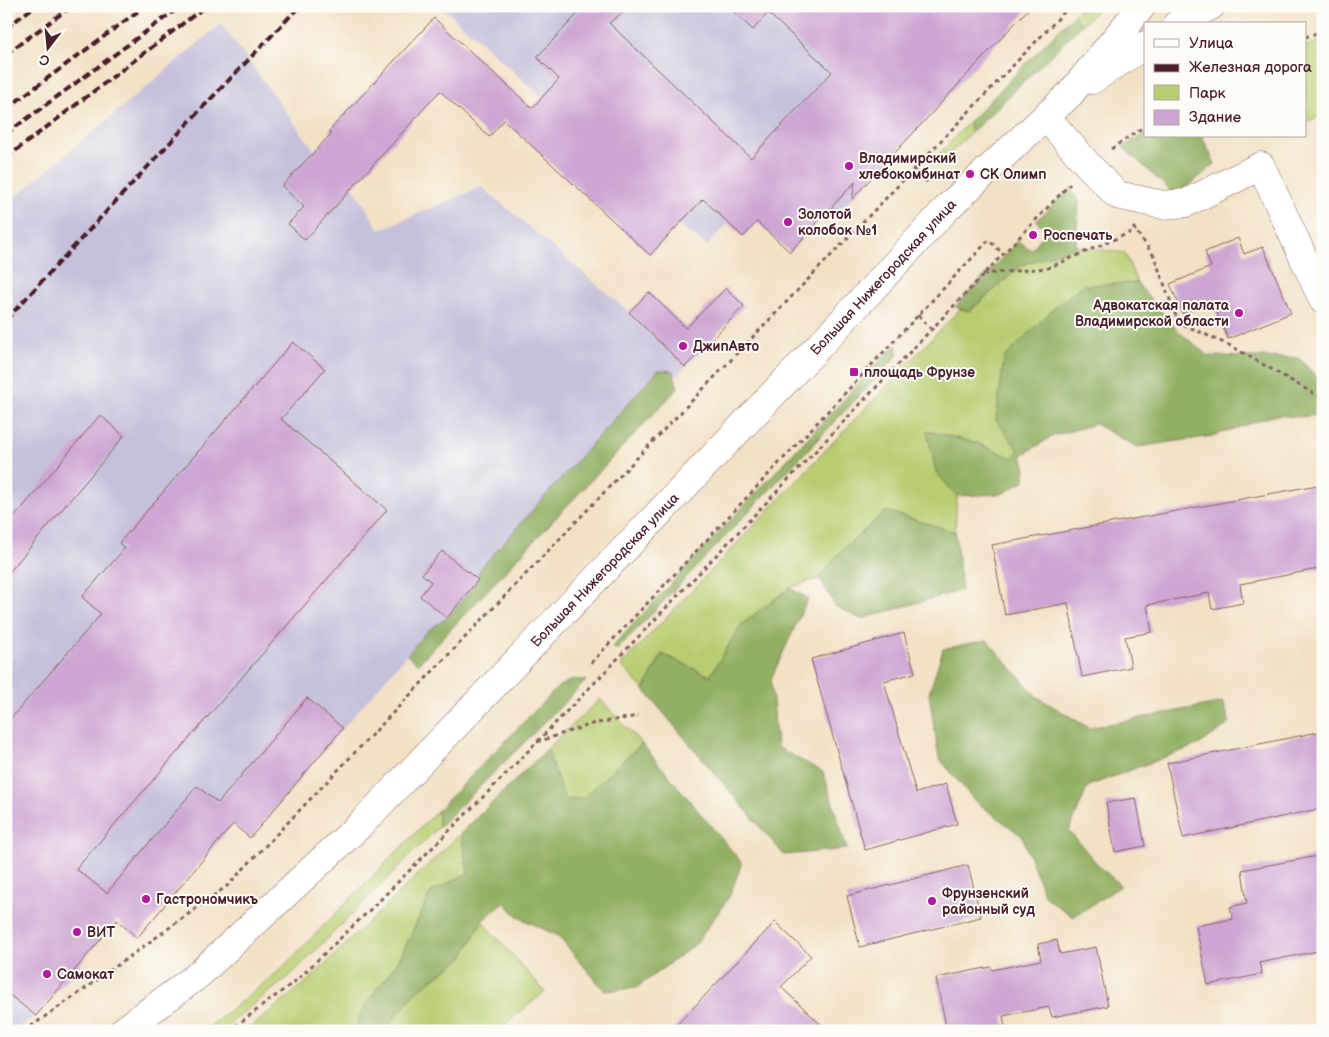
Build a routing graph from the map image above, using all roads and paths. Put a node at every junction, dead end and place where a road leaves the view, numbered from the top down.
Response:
1 (1070, 6) edge
2 (1142, 6) edge
3 (1211, 6) edge
4 (1181, 22) edge
5 (1323, 31) edge
6 (1306, 37) edge
7 (1144, 46) edge
8 (1070, 94) junction
9 (1046, 117) junction
10 (1144, 127) edge
11 (1088, 165) junction
12 (913, 168) junction
13 (927, 182) dead end
14 (1002, 253) junction
15 (982, 274) junction
16 (1323, 300) edge
17 (918, 315) junction
18 (930, 328) junction
19 (1323, 399) edge
20 (591, 663) dead end
21 (638, 716) dead end
22 (536, 743) junction
23 (24, 1031) edge
24 (123, 1031) edge
25 (229, 1031) edge

1 - 12 path
2 - 8 main road, Большая Нижегородская улица
3 - 4 main road
5 - 6 path
7 - 8 main road, Большая Нижегородская улица
8 - 9 main road, Большая Нижегородская улица
9 - 11 main road
9 - 24 main road, Большая Нижегородская улица
10 - 11 path
11 - 14 path
11 - 16 main road
12 - 13 path
12 - 23 path
14 - 15 path
14 - 17 path
15 - 18 path
15 - 19 path
17 - 18 path
17 - 20 path
18 - 22 path
21 - 22 path
22 - 25 path

